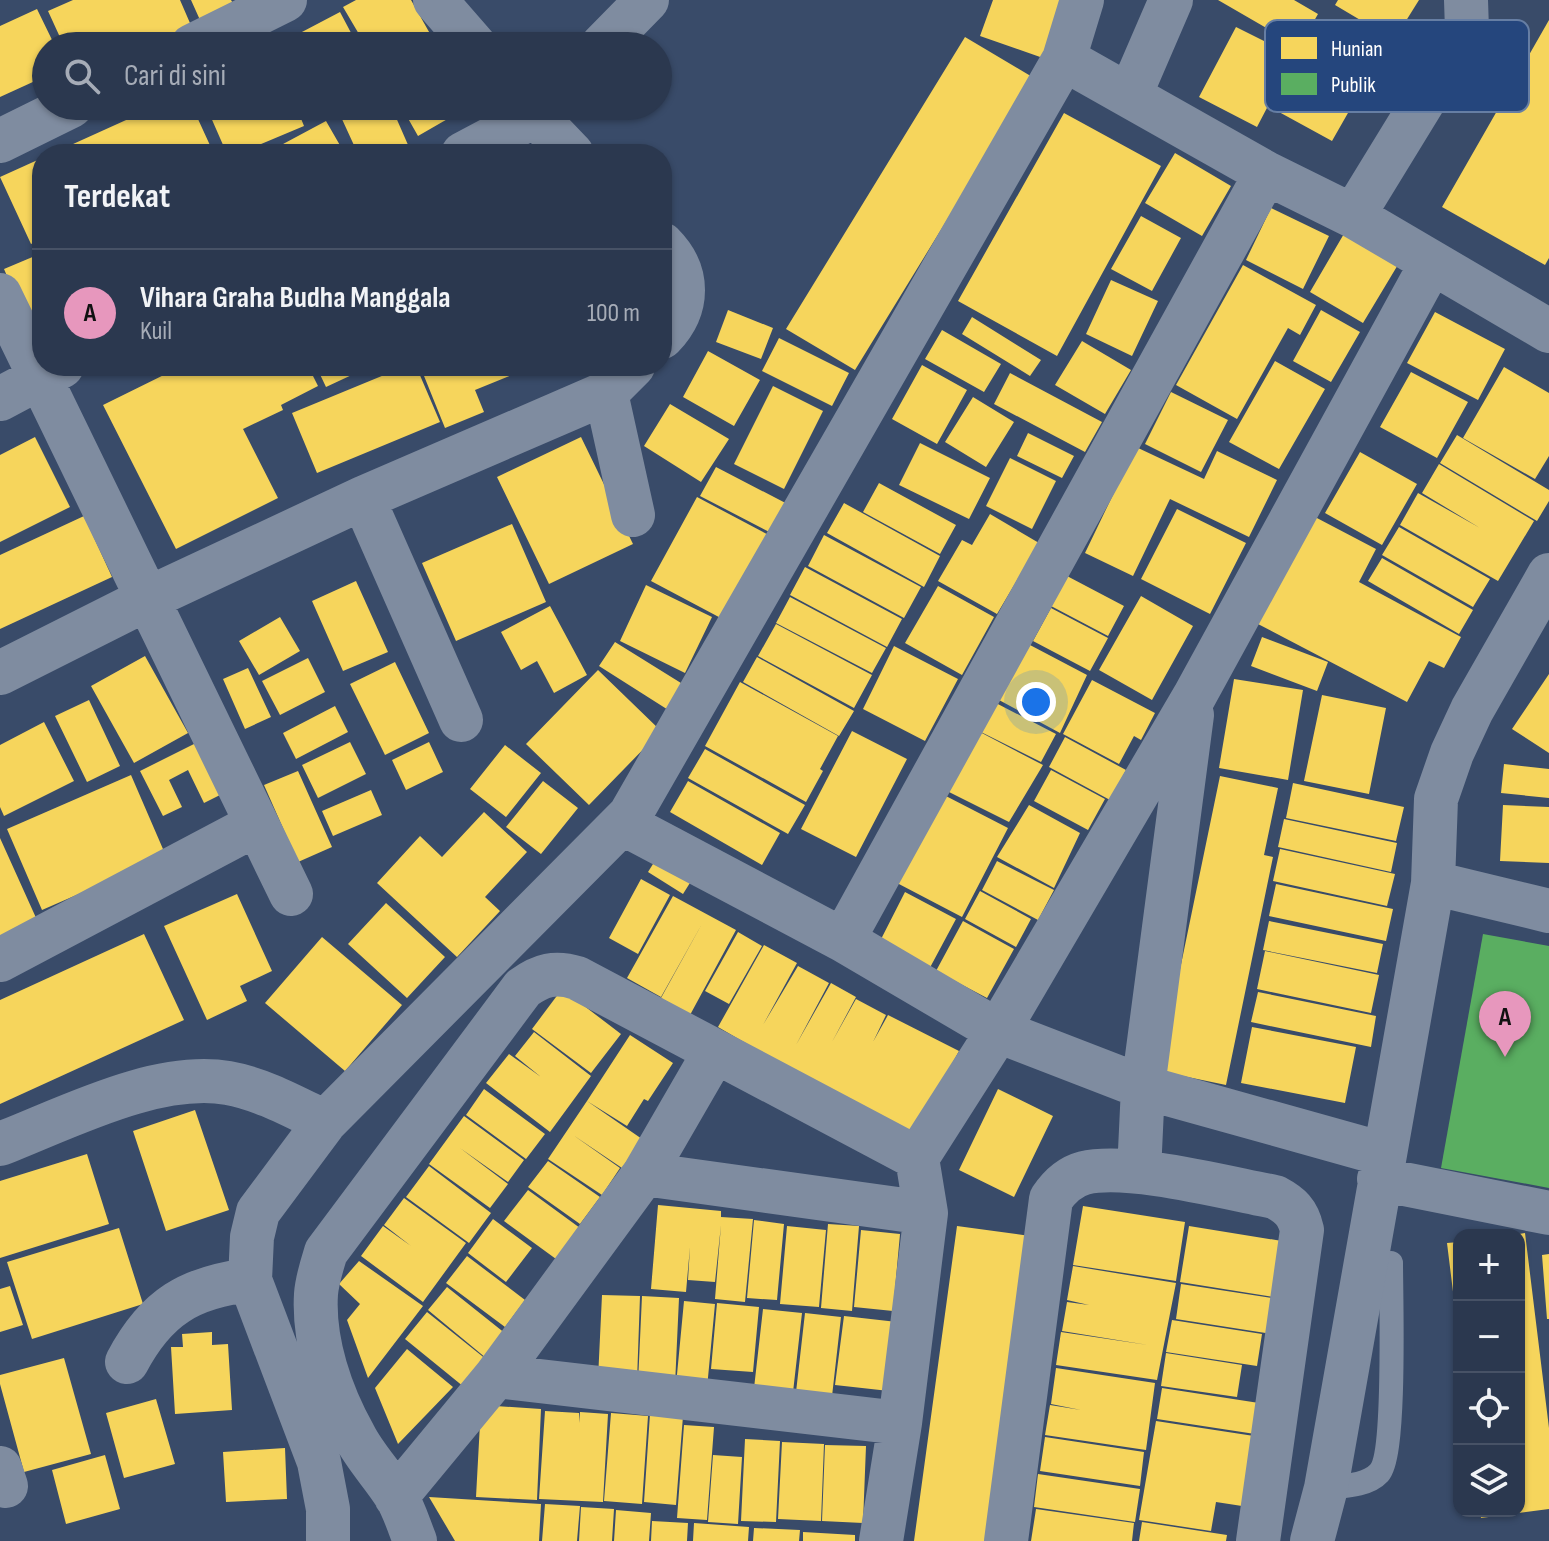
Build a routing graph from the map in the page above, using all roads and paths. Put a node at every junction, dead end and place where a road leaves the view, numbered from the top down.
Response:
1 (285, 0) edge
2 (435, 0) edge
3 (647, 0) edge
4 (1082, 0) edge
5 (1171, 0) edge
6 (220, 32) edge
7 (463, 32) edge
8 (616, 32) edge
9 (1064, 59) junction
10 (1130, 95) junction
11 (1415, 112) edge
12 (43, 120) edge
13 (517, 120) edge
14 (544, 120) edge
15 (0, 141) edge
16 (479, 144) edge
17 (564, 144) edge
18 (1266, 173) junction
19 (1353, 216) junction
20 (672, 256) edge
21 (1431, 264) junction
22 (0, 295) edge
23 (672, 324) edge
24 (1549, 331) edge
25 (32, 344) edge
26 (43, 376) edge
27 (52, 376) edge
28 (620, 380) edge
29 (0, 399) edge
30 (363, 498) junction
31 (633, 515) dead end
32 (1549, 575) edge
33 (147, 599) junction
34 (0, 673) edge
35 (1194, 697) junction
36 (461, 720) dead end
37 (622, 823) junction
38 (257, 824) junction
39 (1433, 883) junction
40 (291, 894) dead end
41 (1549, 911) edge
42 (843, 940) junction
43 (0, 960) edge
44 (998, 1031) junction
45 (714, 1053) junction
46 (1143, 1087) junction
47 (325, 1122) junction
48 (0, 1144) edge
49 (917, 1158) junction
50 (1381, 1166) junction
51 (1139, 1172) junction
52 (644, 1174) junction
53 (926, 1213) junction
54 (1549, 1213) edge
55 (1391, 1263) dead end
56 (250, 1280) junction
57 (127, 1362) dead end
58 (496, 1376) junction
59 (900, 1423) junction
60 (1326, 1488) junction
61 (396, 1497) junction
62 (328, 1541) edge
63 (415, 1541) edge
64 (881, 1541) edge
65 (1006, 1541) edge
66 (1258, 1541) edge
67 (1312, 1541) edge

1 - 6 street
2 - 7 street
3 - 8 street
4 - 9 street
5 - 10 street
9 - 10 street
9 - 37 street
10 - 18 street
11 - 19 street
12 - 15 street
13 - 16 street
14 - 17 street
18 - 19 street
18 - 42 street
19 - 21 street
20 - 23 street
21 - 24 street
21 - 35 street
22 - 25 street
26 - 29 street
27 - 33 street
28 - 30 street
28 - 31 street
30 - 33 street
30 - 36 street
32 - 39 street
33 - 34 street
33 - 38 street
35 - 44 street
35 - 46 street
37 - 42 street
37 - 47 street
38 - 40 street
38 - 43 street
39 - 41 street
39 - 50 street
42 - 44 street
44 - 46 street
44 - 49 street
45 - 49 street
45 - 52 street
45 - 61 street
46 - 50 street
46 - 51 street
47 - 48 street
47 - 56 street
49 - 53 street
50 - 54 street
50 - 60 street
51 - 65 street
51 - 66 street
52 - 53 street
52 - 58 street
53 - 59 street
55 - 60 lane
56 - 57 street
56 - 62 street
58 - 59 street
58 - 61 street
59 - 64 street
60 - 67 street
61 - 63 street

